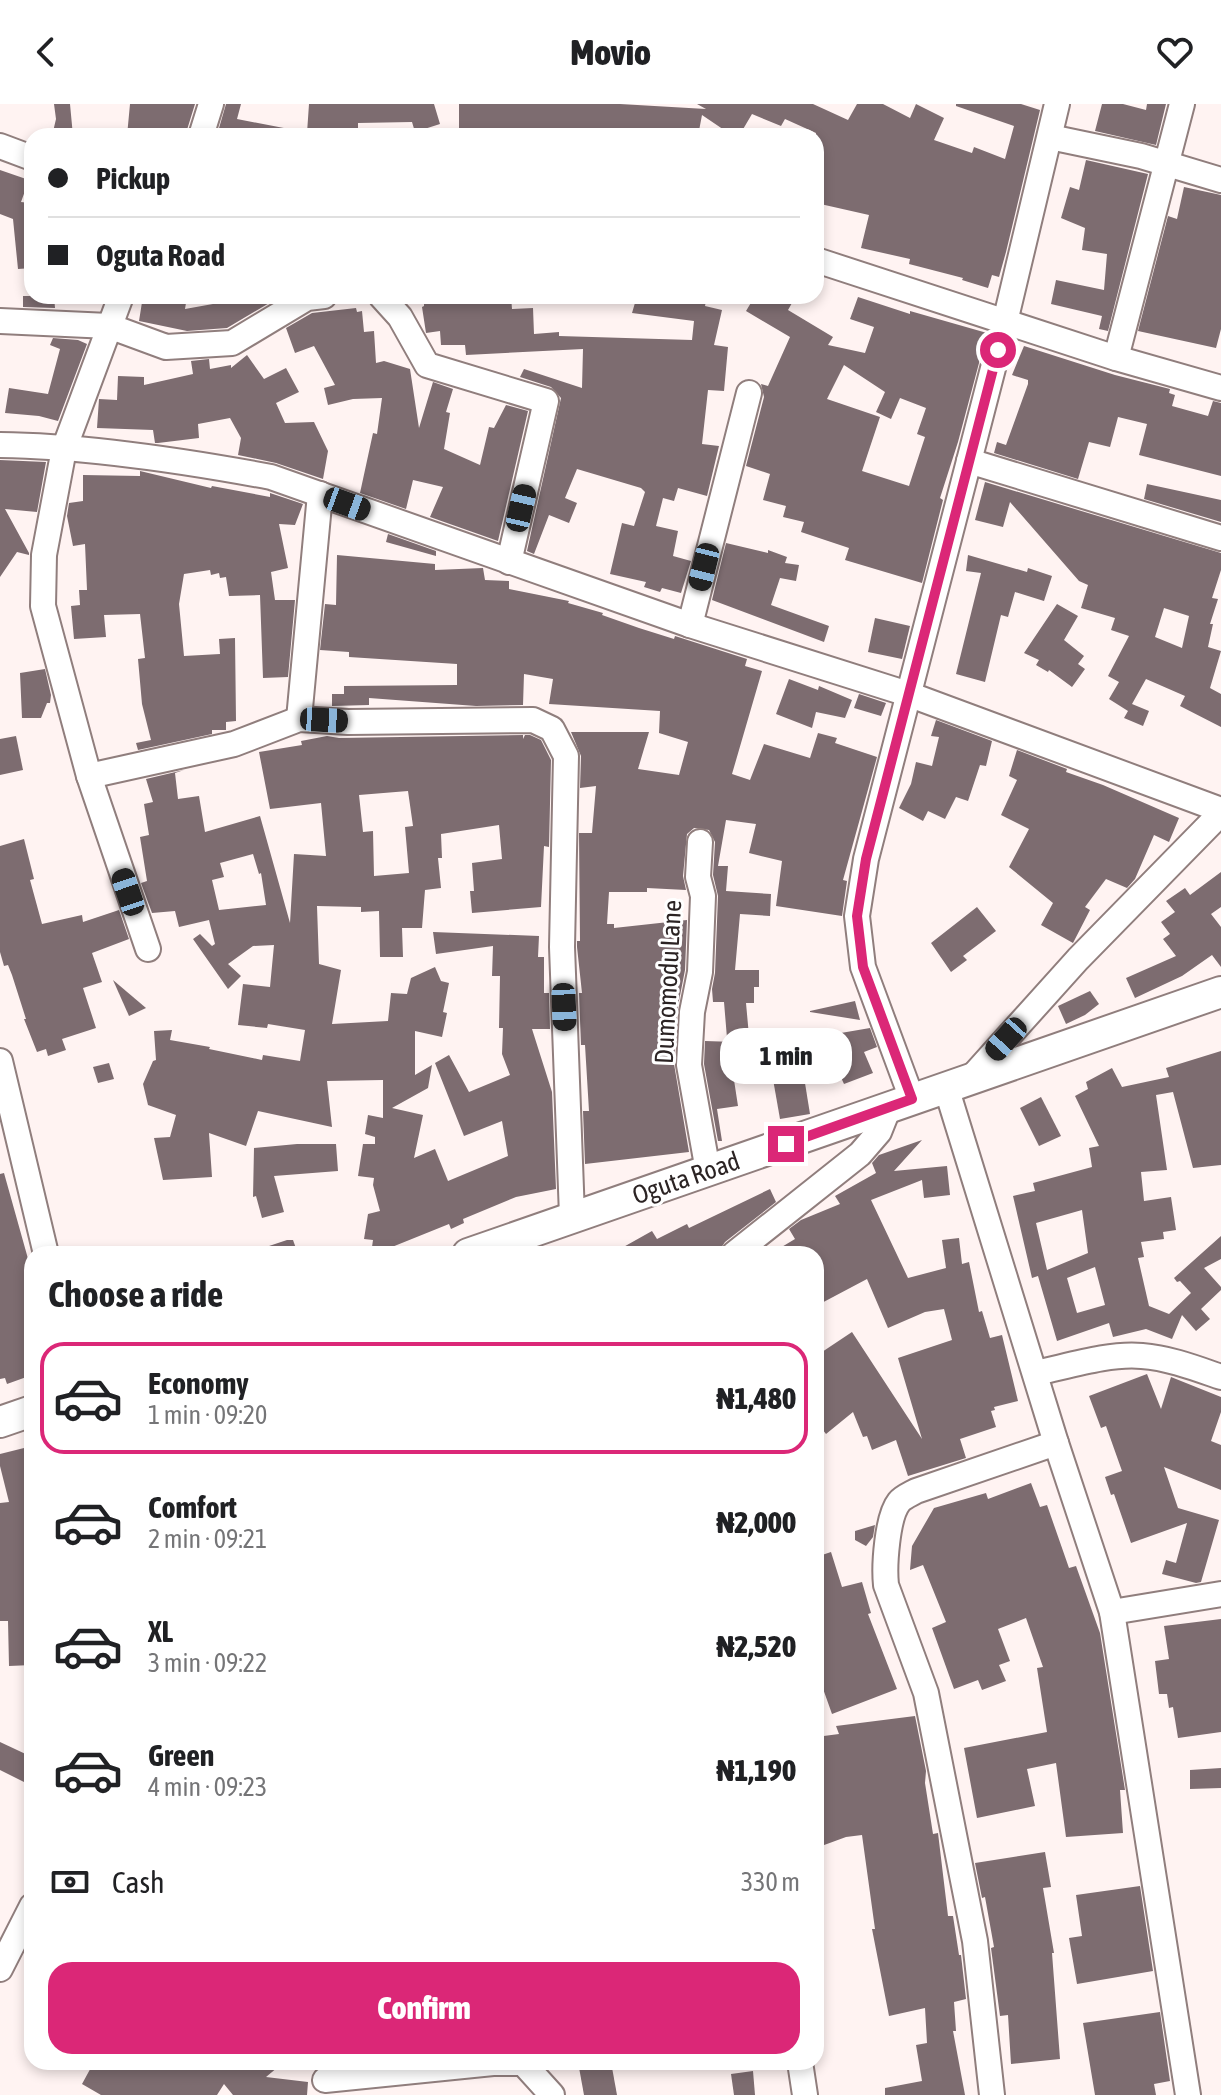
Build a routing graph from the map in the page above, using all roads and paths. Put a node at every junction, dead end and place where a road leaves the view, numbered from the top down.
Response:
1 (211, 104) edge
2 (1057, 104) edge
3 (1182, 104) edge
4 (204, 128) edge
5 (1050, 137) junction
6 (0, 146) edge
7 (24, 155) edge
8 (1167, 164) junction
9 (1221, 180) edge
10 (824, 263) edge
11 (118, 304) edge
12 (297, 304) edge
13 (388, 304) edge
14 (0, 321) edge
15 (1005, 322) junction
16 (109, 326) junction
17 (1116, 358) junction
18 (1221, 388) edge
19 (749, 393) dead end
20 (0, 445) edge
21 (64, 449) junction
22 (969, 461) junction
23 (320, 494) junction
24 (1221, 538) edge
25 (509, 562) junction
26 (690, 625) junction
27 (908, 694) junction
28 (299, 719) junction
29 (89, 776) junction
30 (1221, 811) edge
31 (700, 842) dead end
32 (148, 949) dead end
33 (1221, 992) edge
34 (0, 1061) edge
35 (958, 1083) junction
36 (900, 1103) junction
37 (708, 1171) junction
38 (572, 1216) junction
39 (44, 1246) edge
40 (490, 1246) edge
41 (744, 1246) edge
42 (1036, 1373) junction
43 (1221, 1377) edge
44 (24, 1414) edge
45 (0, 1422) edge
46 (1056, 1443) junction
47 (1221, 1594) edge
48 (1112, 1612) junction
49 (24, 1922) edge
50 (0, 1969) edge
51 (420, 2070) edge
52 (529, 2070) edge
53 (801, 2070) edge
54 (325, 2079) edge
55 (552, 2095) edge
56 (805, 2095) edge
57 (992, 2095) edge
58 (1188, 2095) edge

1 - 4 street
2 - 5 street
3 - 8 street
5 - 8 street
5 - 15 street
6 - 7 street
8 - 9 street
8 - 17 street
10 - 15 street
11 - 16 street
12 - 16 street
13 - 25 street
14 - 16 street
15 - 17 street
15 - 22 street
16 - 21 street
17 - 18 street
19 - 26 street
20 - 21 street
21 - 23 street
21 - 29 street
22 - 24 street
22 - 27 street
23 - 25 street
23 - 28 street
25 - 26 street
26 - 27 street
27 - 30 street
27 - 36 street
28 - 29 street
28 - 38 street
29 - 32 street
30 - 35 street
31 - 37 street, Dumomodu Lane
33 - 35 main road, Oguta Road
34 - 39 street
35 - 36 main road, Oguta Road
35 - 42 street
36 - 37 main road, Oguta Road
36 - 41 street
37 - 38 main road, Oguta Road
38 - 40 main road, Oguta Road
42 - 43 street
42 - 46 street
44 - 45 main road
46 - 48 street
46 - 57 street
47 - 48 street
48 - 58 street
49 - 50 street
51 - 54 street
52 - 55 street
53 - 56 street

